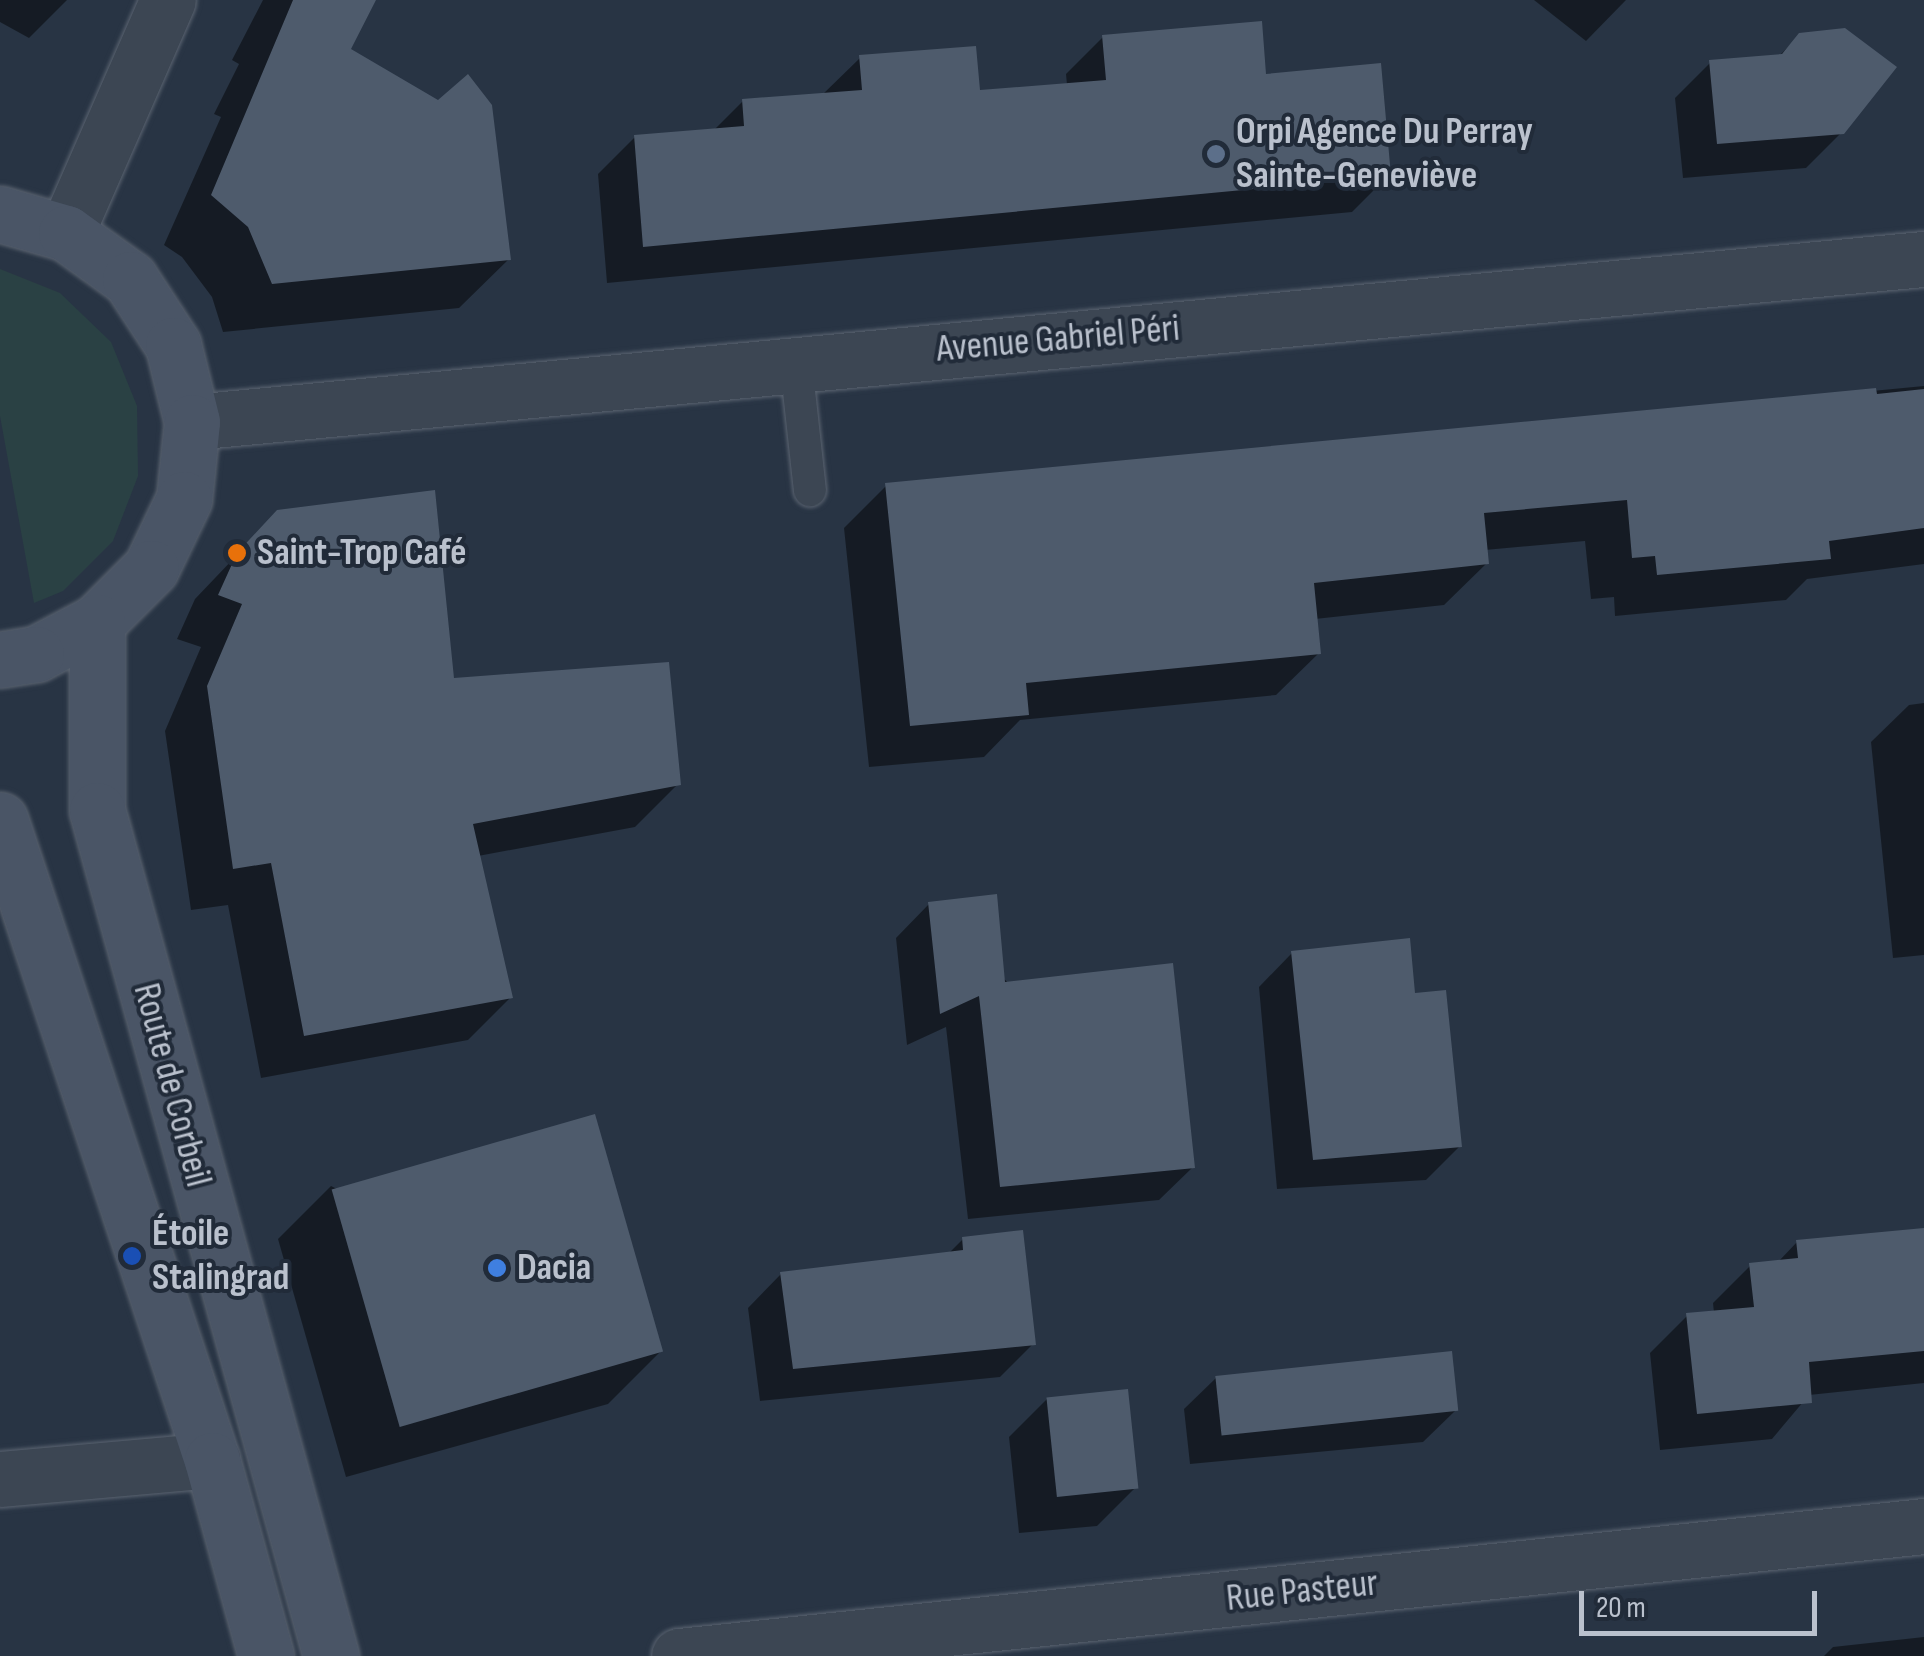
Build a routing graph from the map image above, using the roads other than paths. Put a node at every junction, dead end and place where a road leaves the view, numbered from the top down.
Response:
1 (168, 0) edge
2 (0, 214) edge
3 (66, 233) junction
4 (1924, 259) edge
5 (796, 364) junction
6 (192, 422) junction
7 (810, 490) dead end
8 (98, 622) junction
9 (0, 660) edge
10 (0, 820) edge
11 (212, 1460) junction
12 (0, 1480) edge
13 (1924, 1526) edge
14 (266, 1656) edge
15 (331, 1656) edge
16 (679, 1656) edge

1 - 3 street
2 - 3 main road
3 - 6 main road
4 - 5 street, Avenue Gabriel Péri
5 - 6 street, Avenue Gabriel Péri
5 - 7 lane
6 - 8 main road
8 - 9 main road
8 - 15 main road, Route de Corbeil
10 - 11 main road, Route de Corbeil
11 - 12 street
11 - 14 main road, Route de Corbeil
13 - 16 street, Rue Pasteur

